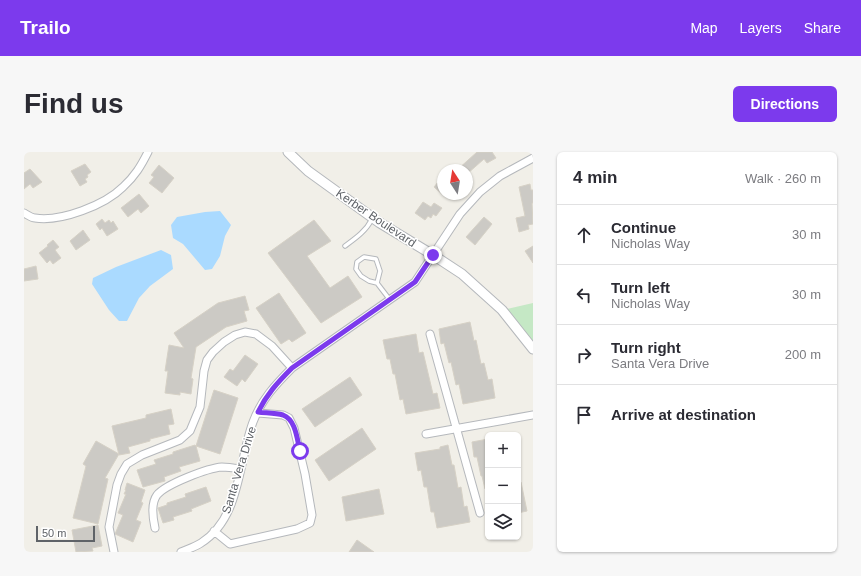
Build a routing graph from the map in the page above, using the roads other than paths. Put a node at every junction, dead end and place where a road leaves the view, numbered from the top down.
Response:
1 (148, 152) edge
2 (288, 152) edge
3 (533, 158) edge
4 (24, 215) edge
5 (372, 218) junction
6 (345, 246) dead end
7 (433, 255) junction
8 (377, 283) junction
9 (390, 300) junction
10 (430, 334) dead end
11 (533, 349) edge
12 (292, 368) junction
13 (258, 412) junction
14 (533, 415) edge
15 (457, 428) junction
16 (426, 434) dead end
17 (240, 469) junction
18 (480, 513) dead end
19 (155, 528) dead end
20 (214, 531) junction
21 (114, 552) edge
22 (181, 552) edge

1 - 4 street
2 - 5 street, Kerber Boulevard
3 - 7 street, Santa Vera Drive
5 - 6 lane
5 - 7 street, Kerber Boulevard
7 - 9 street, Santa Vera Drive
7 - 11 street, Kerber Boulevard
8 - 8 lane
8 - 9 lane
9 - 12 street, Santa Vera Drive
10 - 15 street
12 - 13 street, Santa Vera Drive
12 - 21 street
13 - 17 street, Santa Vera Drive
13 - 20 street
14 - 15 street
15 - 16 street
15 - 18 street
17 - 19 street
17 - 20 street, Santa Vera Drive
20 - 22 street, Santa Vera Drive

